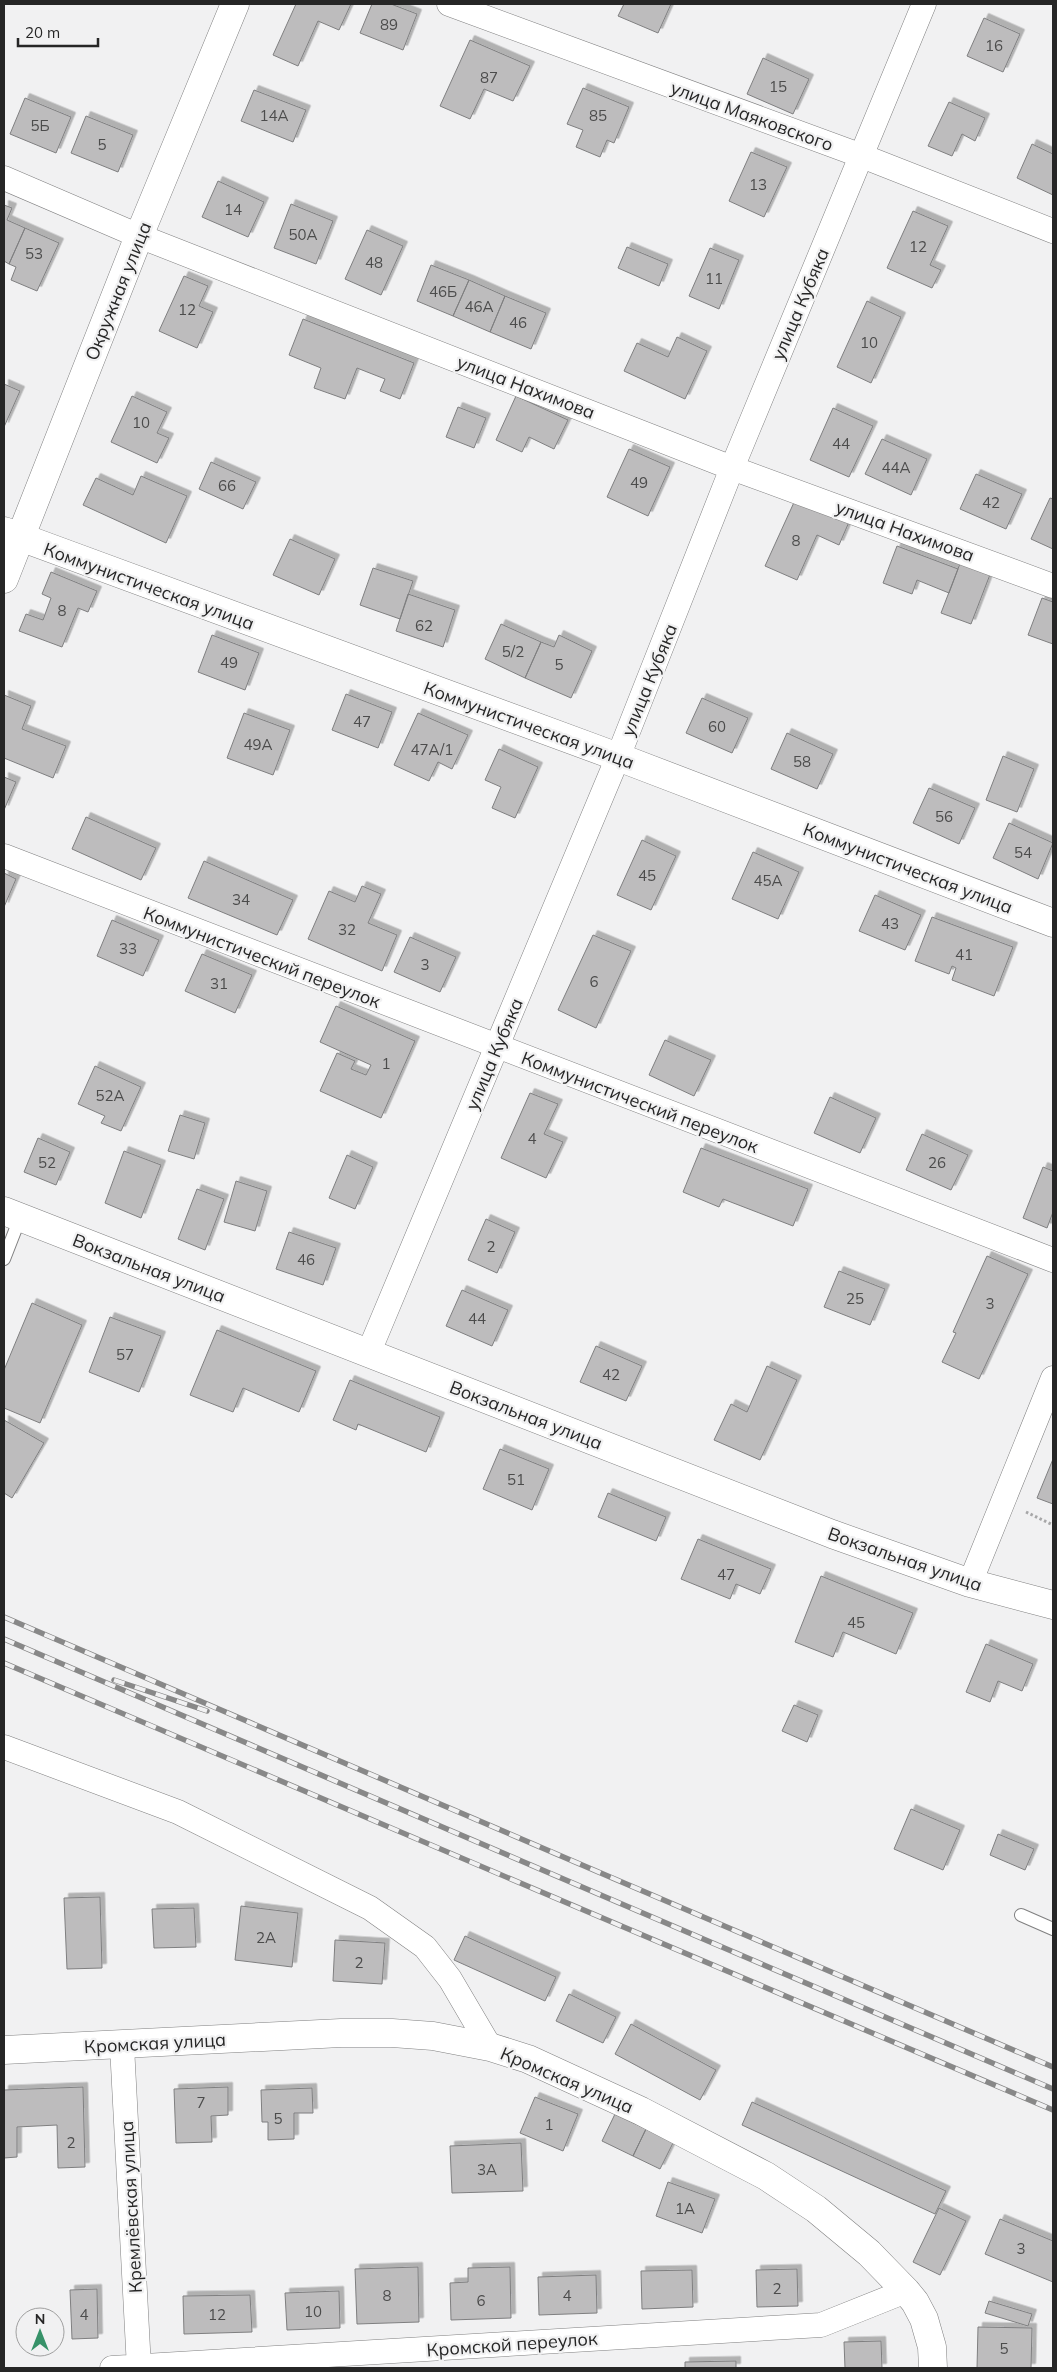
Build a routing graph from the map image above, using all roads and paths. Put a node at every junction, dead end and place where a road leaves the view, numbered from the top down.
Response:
1 (235, 4) edge
2 (449, 4) edge
3 (924, 4) edge
4 (862, 156) junction
5 (4, 178) edge
6 (1053, 231) edge
7 (139, 236) junction
8 (732, 468) junction
9 (12, 535) edge
10 (4, 579) edge
11 (1053, 586) edge
12 (618, 758) junction
13 (4, 856) edge
14 (1053, 923) edge
15 (497, 1048) junction
16 (12, 1214) edge
17 (4, 1259) edge
18 (1053, 1260) edge
19 (368, 1354) junction
20 (1053, 1378) edge
21 (1024, 1511) dead end
22 (1053, 1525) edge
23 (970, 1583) junction
24 (1053, 1605) edge
25 (4, 1747) edge
26 (1021, 1915) dead end
27 (1053, 1929) edge
28 (122, 2046) junction
29 (490, 2047) junction
30 (4, 2050) edge
31 (906, 2291) junction
32 (112, 2368) edge
33 (139, 2368) edge
34 (933, 2368) edge

1 - 7 street, Окружная улица
2 - 4 street, улица Маяковского
3 - 4 street, улица Кубяка
4 - 6 street, улица Маяковского
4 - 8 street, улица Кубяка
5 - 7 street, улица Нахимова
7 - 8 street, улица Нахимова
7 - 9 street, Окружная улица
8 - 11 street, улица Нахимова
8 - 12 street, улица Кубяка
9 - 10 street, Окружная улица
9 - 12 street, Коммунистическая улица
12 - 14 street, Коммунистическая улица
12 - 15 street, улица Кубяка
13 - 15 street, Коммунистический переулок
15 - 18 street, Коммунистический переулок
15 - 19 street, улица Кубяка
16 - 17 lane
16 - 19 street, Вокзальная улица
19 - 23 street, Вокзальная улица
20 - 23 street
21 - 22 path
23 - 24 street, Вокзальная улица
25 - 29 street
26 - 27 lane
28 - 29 street, Кромская улица
28 - 30 street, Кромская улица
28 - 33 street, Кремлёвская улица
29 - 31 street, Кромская улица
31 - 33 street, Кромской переулок
31 - 34 street, Кромская улица
32 - 33 street, Кромской переулок

